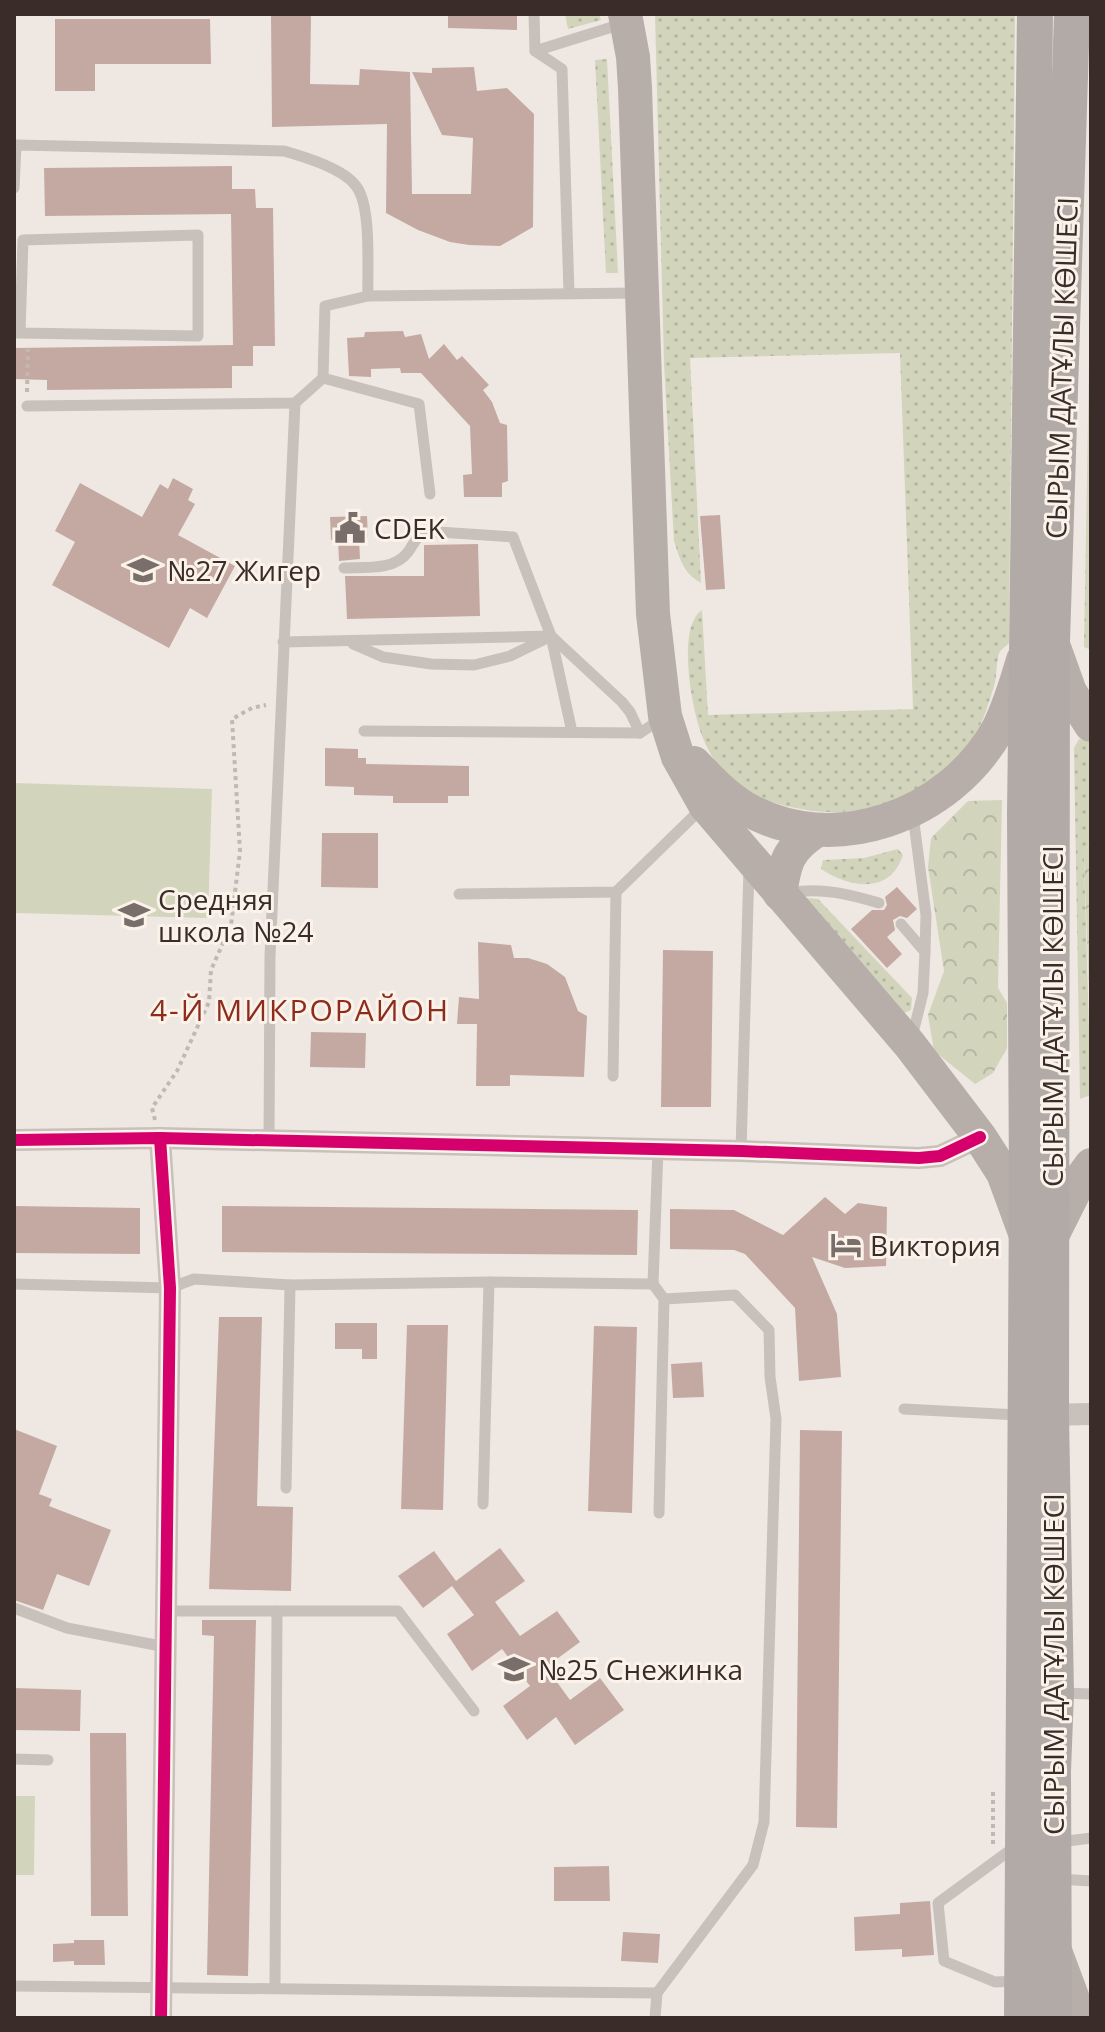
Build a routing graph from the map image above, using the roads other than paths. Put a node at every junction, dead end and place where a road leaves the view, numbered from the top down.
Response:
1 (534, 14) edge
2 (1035, 14) edge
3 (1072, 14) edge
4 (626, 18) edge
5 (535, 51) junction
6 (14, 188) edge
7 (18, 239) edge
8 (569, 293) junction
9 (642, 293) junction
10 (368, 296) junction
11 (21, 333) edge
12 (323, 378) junction
13 (295, 403) junction
14 (27, 406) road end
15 (430, 494) dead end
16 (344, 568) dead end
17 (551, 636) junction
18 (1040, 641) junction
19 (283, 642) junction
20 (349, 642) junction
21 (652, 725) junction
22 (1091, 725) edge
23 (364, 731) dead end
24 (572, 732) junction
25 (705, 805) junction
26 (912, 811) junction
27 (817, 830) junction
28 (750, 858) junction
29 (616, 892) junction
30 (459, 894) dead end
31 (780, 894) junction
32 (879, 903) dead end
33 (901, 924) dead end
34 (925, 952) junction
35 (910, 1045) junction
36 (613, 1076) dead end
37 (980, 1137) junction
38 (160, 1138) junction
39 (14, 1140) edge
40 (269, 1141) junction
41 (658, 1149) junction
42 (741, 1151) junction
43 (1091, 1165) edge
44 (1039, 1237) junction
45 (489, 1282) junction
46 (14, 1284) edge
47 (653, 1284) junction
48 (290, 1285) junction
49 (170, 1288) junction
50 (664, 1299) junction
51 (904, 1409) dead end
52 (1091, 1414) edge
53 (1038, 1415) junction
54 (286, 1488) dead end
55 (483, 1504) dead end
56 (659, 1513) dead end
57 (14, 1608) edge
58 (166, 1611) junction
59 (277, 1611) junction
60 (166, 1647) junction
61 (1074, 1693) edge
62 (474, 1711) dead end
63 (14, 1759) edge
64 (48, 1760) dead end
65 (1091, 1838) edge
66 (1038, 1842) junction
67 (1053, 1879) junction
68 (1091, 1881) edge
69 (1053, 1946) junction
70 (1022, 1981) junction
71 (14, 1986) edge
72 (162, 1987) junction
73 (275, 1988) junction
74 (657, 1993) junction
75 (161, 2018) edge
76 (655, 2018) edge
77 (1022, 2018) edge
78 (1054, 2018) edge
79 (1080, 2018) edge

1 - 5 lane
2 - 18 highway, СЫРЫМ ДАТҰЛЫ КӨШЕСІ
3 - 18 highway, СЫРЫМ ДАТҰЛЫ КӨШЕСІ
4 - 5 lane
4 - 9 main road
5 - 8 lane
6 - 10 lane
7 - 11 lane
7 - 11 lane
8 - 9 lane
8 - 10 lane
9 - 21 main road
10 - 12 lane
12 - 13 lane
12 - 15 lane
13 - 14 lane
13 - 19 lane
16 - 17 lane
17 - 20 lane
17 - 20 lane
17 - 21 lane
17 - 24 lane
18 - 22 main road
18 - 26 main road
18 - 44 highway, СЫРЫМ ДАТҰЛЫ КӨШЕСІ
19 - 20 lane
19 - 40 lane
21 - 24 lane
21 - 25 main road
21 - 27 main road
23 - 24 lane
25 - 28 main road
25 - 29 lane
26 - 27 main road
26 - 34 lane
27 - 31 main road
28 - 31 main road
28 - 42 lane
29 - 30 lane
29 - 36 lane
31 - 32 lane
31 - 35 main road
33 - 34 lane
34 - 35 lane
35 - 37 main road
37 - 42 street
37 - 44 main road
38 - 39 street
38 - 40 street
38 - 49 street
40 - 41 street
41 - 42 street
41 - 47 lane
43 - 44 main road
44 - 53 highway, СЫРЫМ ДАТҰЛЫ КӨШЕСІ
45 - 47 lane
45 - 48 lane
45 - 55 lane
46 - 49 lane
47 - 50 lane
48 - 49 lane
48 - 54 lane
49 - 58 street
50 - 56 lane
50 - 74 lane
51 - 53 lane
52 - 53 street
53 - 61 highway, СЫРЫМ ДАТҰЛЫ КӨШЕСІ
53 - 66 highway, СЫРЫМ ДАТҰЛЫ КӨШЕСІ
57 - 60 lane
58 - 59 lane
58 - 60 street
59 - 62 lane
59 - 73 lane
60 - 72 street
61 - 66 highway, СЫРЫМ ДАТҰЛЫ КӨШЕСІ
63 - 64 lane
65 - 66 lane
66 - 67 highway, СЫРЫМ ДАТҰЛЫ КӨШЕСІ
66 - 70 highway, СЫРЫМ ДАТҰЛЫ КӨШЕСІ
66 - 70 lane
67 - 68 lane
67 - 69 highway, СЫРЫМ ДАТҰЛЫ КӨШЕСІ
69 - 78 highway, СЫРЫМ ДАТҰЛЫ КӨШЕСІ
69 - 79 main road
70 - 77 highway, СЫРЫМ ДАТҰЛЫ КӨШЕСІ
71 - 72 lane
72 - 73 lane
72 - 75 street
73 - 74 lane
74 - 76 lane

